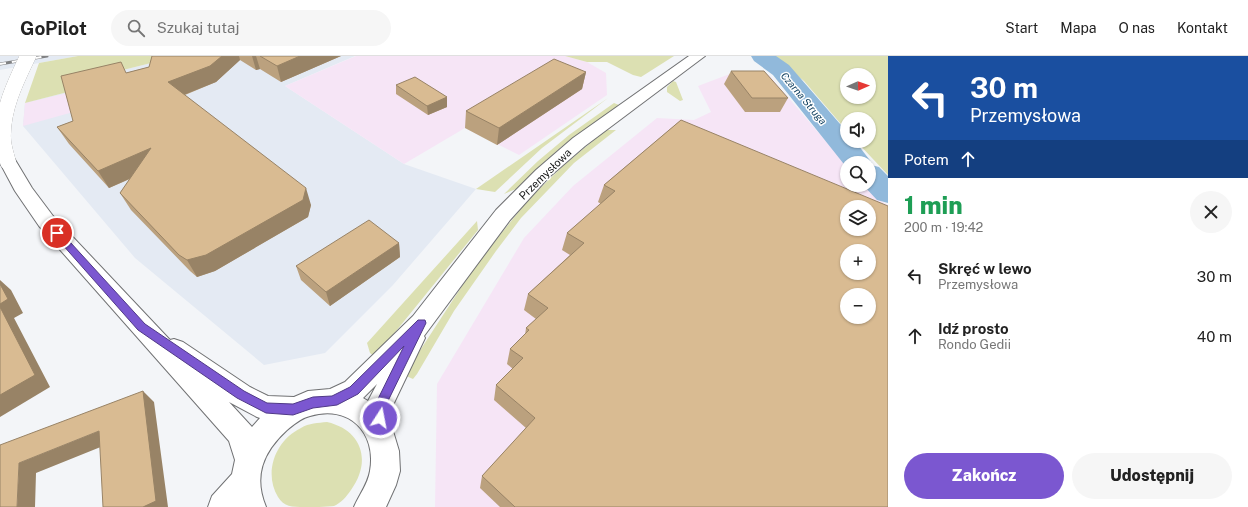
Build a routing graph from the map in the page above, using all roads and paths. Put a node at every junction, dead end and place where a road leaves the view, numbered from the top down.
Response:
1 (28, 56) edge
2 (698, 56) edge
3 (421, 323) junction
4 (142, 327) junction
5 (333, 401) junction
6 (293, 409) junction
7 (379, 431) junction
8 (248, 482) edge
9 (375, 502) edge
10 (223, 507) edge

1 - 4 street, bridge
2 - 3 street, Przemysłowa
3 - 5 street, Przemysłowa
3 - 7 street, Przemysłowa
4 - 6 street
4 - 8 street
5 - 6 street
5 - 7 street
6 - 8 street
7 - 9 street
8 - 10 street

